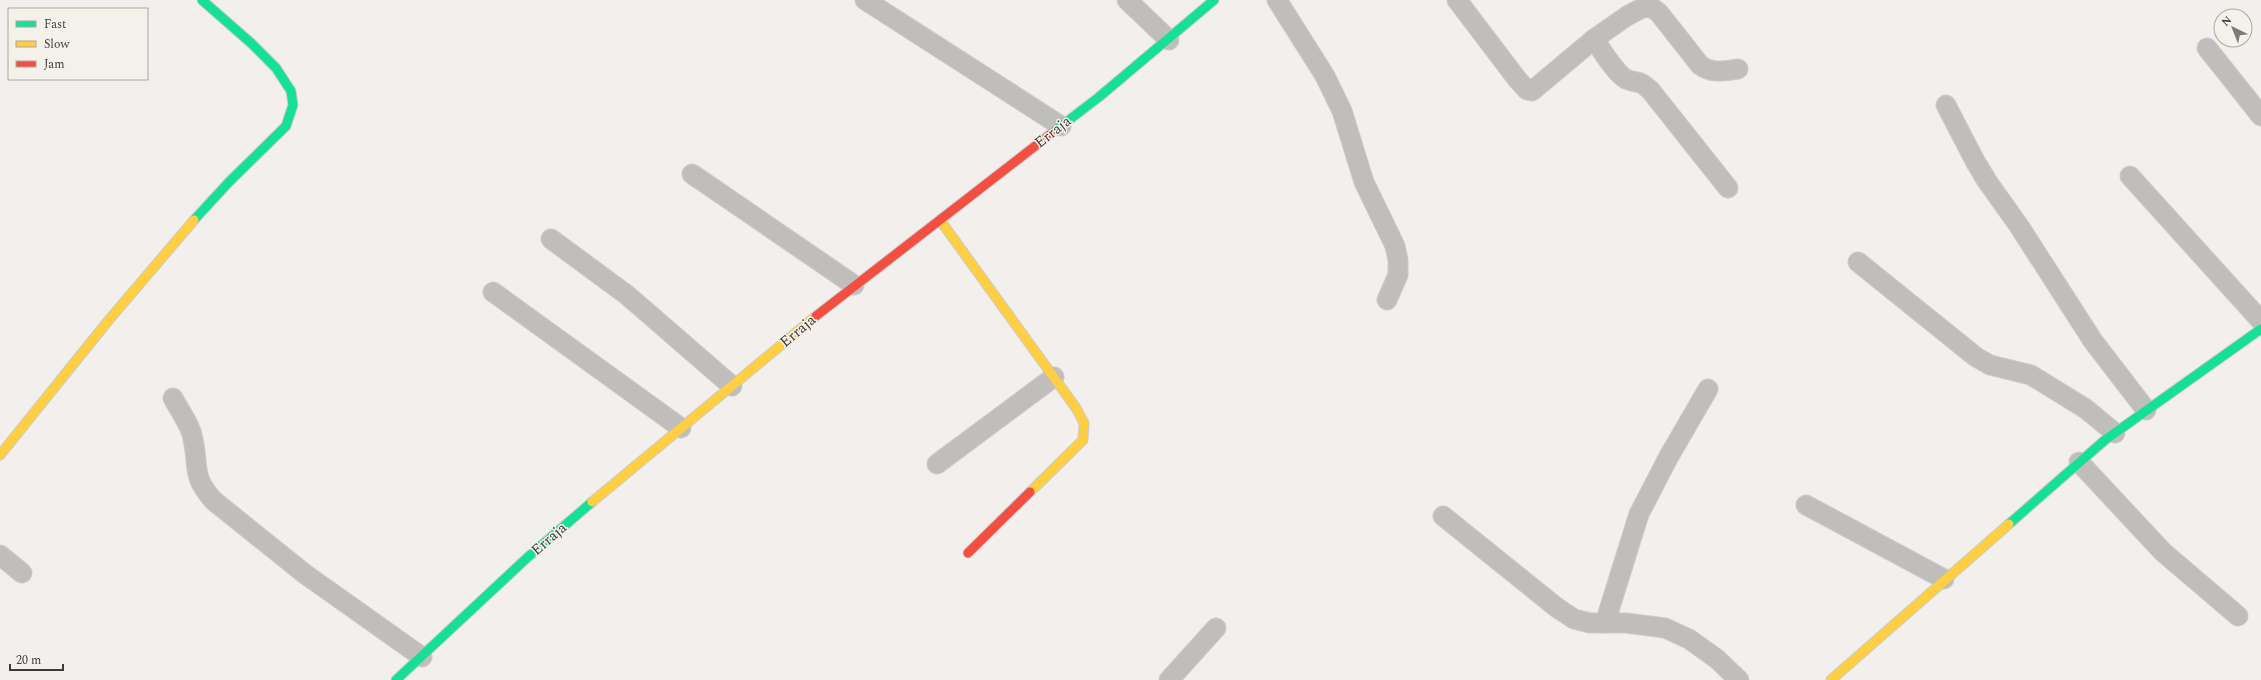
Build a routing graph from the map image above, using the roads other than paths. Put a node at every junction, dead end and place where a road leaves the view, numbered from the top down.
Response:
1 (202, 0) edge
2 (865, 0) edge
3 (1127, 0) edge
4 (1214, 0) edge
5 (1277, 0) edge
6 (1457, 0) edge
7 (1594, 39) junction
8 (1169, 40) junction
9 (2207, 48) dead end
10 (1738, 69) dead end
11 (1946, 105) dead end
12 (2261, 116) edge
13 (1061, 126) junction
14 (692, 174) dead end
15 (2130, 176) dead end
16 (1728, 188) dead end
17 (940, 220) junction
18 (551, 238) dead end
19 (1858, 262) dead end
20 (854, 284) junction
21 (493, 292) dead end
22 (1387, 300) dead end
23 (2261, 321) edge
24 (2261, 329) edge
25 (1054, 377) junction
26 (732, 386) junction
27 (1708, 389) dead end
28 (173, 398) dead end
29 (2146, 410) junction
30 (681, 428) junction
31 (2115, 433) junction
32 (0, 455) edge
33 (2079, 462) junction
34 (937, 464) dead end
35 (1806, 505) dead end
36 (1443, 516) dead end
37 (968, 553) dead end
38 (0, 555) edge
39 (22, 573) dead end
40 (1944, 579) junction
41 (2238, 616) dead end
42 (1605, 623) junction
43 (1216, 628) dead end
44 (422, 657) junction
45 (396, 680) edge
46 (1169, 680) edge
47 (1739, 680) edge
48 (1831, 680) edge

1 - 32 street
2 - 13 street
3 - 8 street
4 - 8 street, Erraja
5 - 22 street
6 - 7 street
7 - 10 street
7 - 16 street
8 - 13 street, Erraja
9 - 12 street
11 - 29 street
13 - 17 street, Erraja
14 - 20 street
15 - 23 street
17 - 20 street, Erraja
17 - 25 street
18 - 26 street
19 - 31 street
20 - 26 street, Erraja
21 - 30 street
24 - 29 street
25 - 34 street
25 - 37 street
26 - 30 street, Erraja
27 - 42 street
28 - 44 street
29 - 31 street
30 - 44 street, Erraja
31 - 33 street
33 - 40 street
33 - 41 street
35 - 40 street
36 - 42 street
38 - 39 street
40 - 48 street
42 - 47 street
43 - 46 street
44 - 45 street, Erraja

